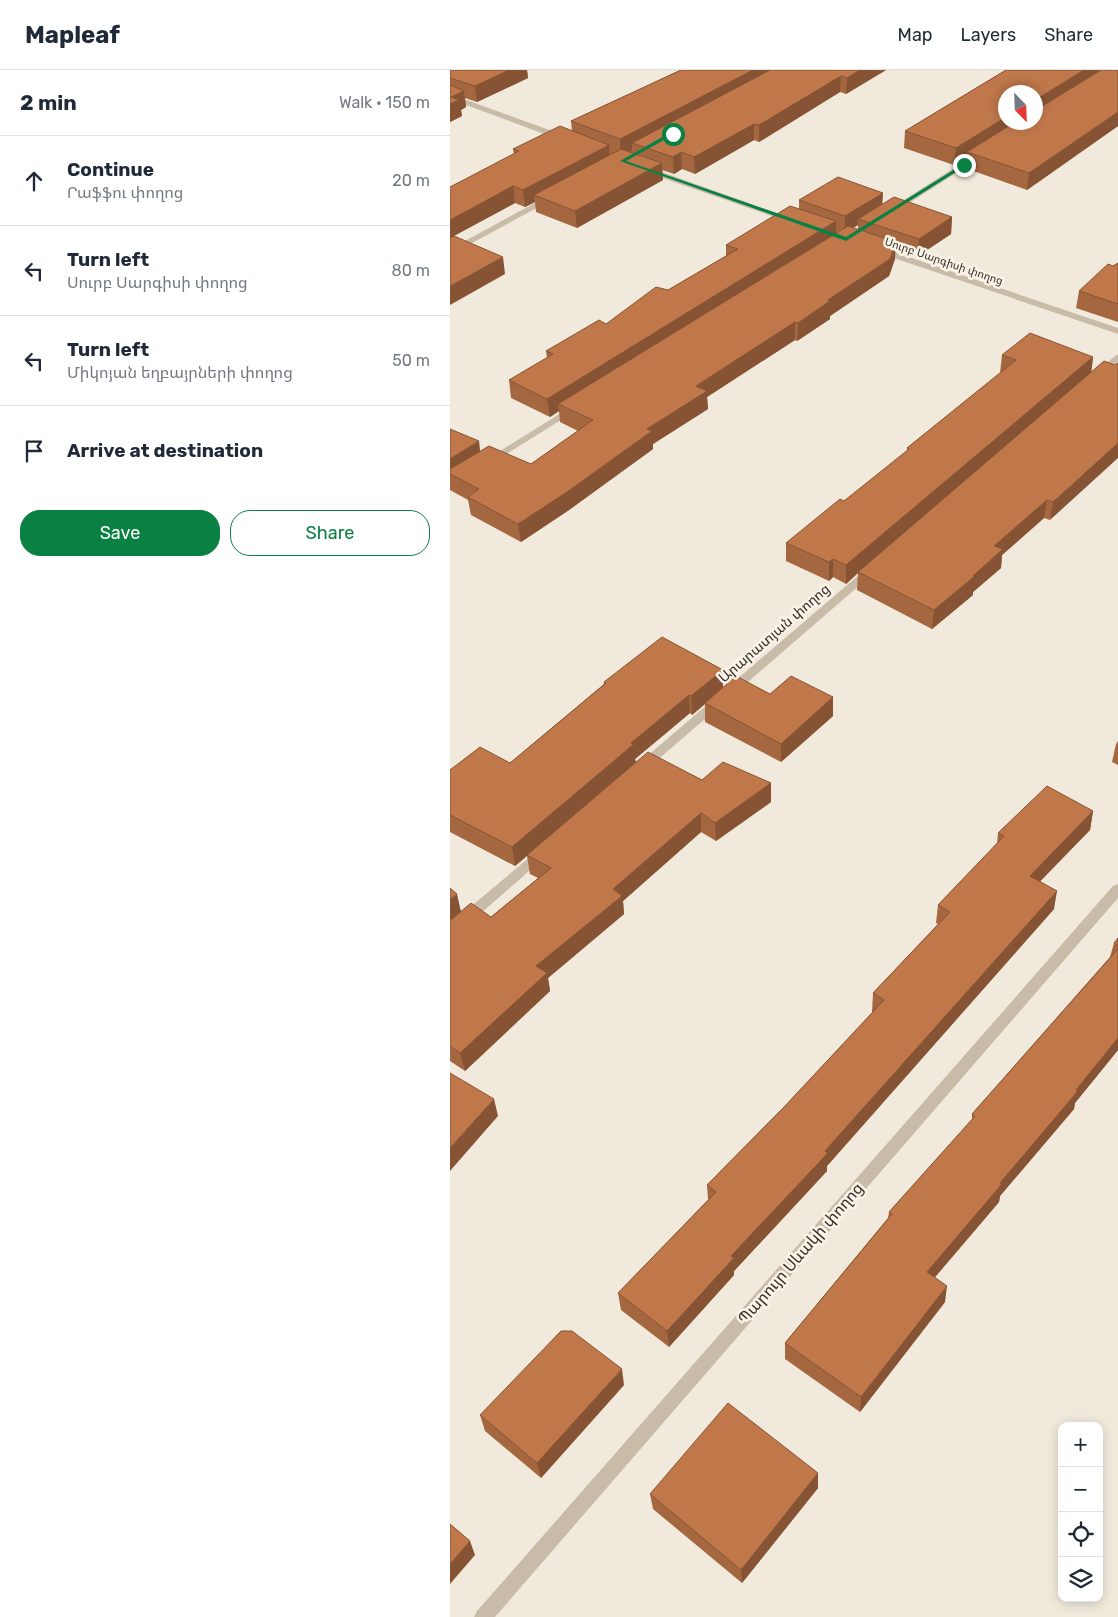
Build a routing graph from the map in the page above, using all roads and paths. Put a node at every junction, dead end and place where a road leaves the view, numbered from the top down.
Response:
1 (450, 96) edge
2 (568, 140) edge
3 (990, 149) edge
4 (641, 167) edge
5 (553, 197) edge
6 (880, 218) edge
7 (800, 223) edge
8 (874, 249) edge
9 (450, 252) edge
10 (1118, 332) edge
11 (1118, 357) edge
12 (1088, 383) edge
13 (585, 401) edge
14 (484, 464) edge
15 (878, 564) edge
16 (638, 771) edge
17 (548, 848) edge
18 (1118, 889) edge
19 (450, 932) edge
20 (482, 1617) edge

1 - 2 street
3 - 6 street
4 - 7 street
5 - 9 street
8 - 10 street, Սուրբ Սարգիսի փողոց
11 - 12 street
13 - 14 street
15 - 16 street, Արարատյան փողոց
17 - 19 street
18 - 20 street, Պարույր Սևակի փողոց

